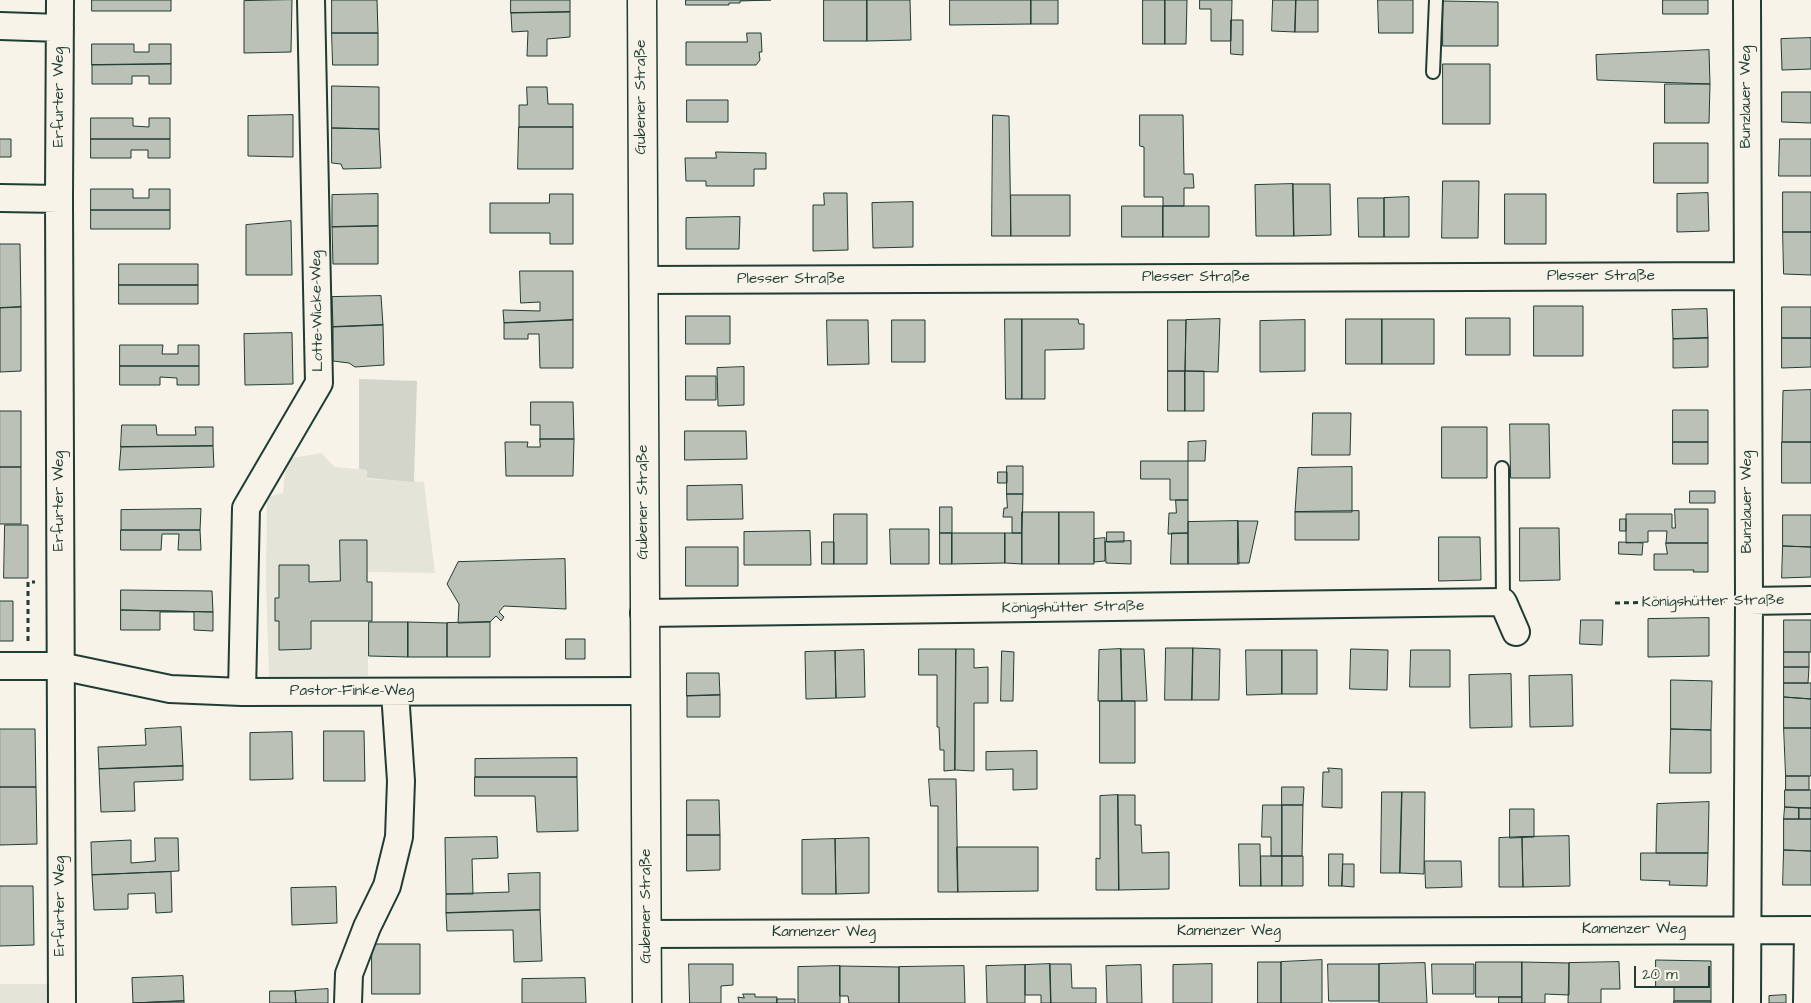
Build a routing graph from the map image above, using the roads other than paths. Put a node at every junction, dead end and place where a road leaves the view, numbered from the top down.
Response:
1 (60, 0) edge
2 (311, 0) edge
3 (642, 0) edge
4 (1436, 0) edge
5 (1747, 0) edge
6 (0, 26) edge
7 (60, 28) junction
8 (1433, 72) dead end
9 (0, 198) edge
10 (59, 199) junction
11 (1747, 276) junction
12 (644, 280) junction
13 (1502, 468) dead end
14 (1811, 600) edge
15 (1749, 601) junction
16 (1503, 602) junction
17 (644, 613) junction
18 (1516, 632) dead end
19 (0, 666) edge
20 (60, 666) junction
21 (645, 691) junction
22 (242, 692) junction
23 (395, 692) junction
24 (1746, 930) junction
25 (1809, 930) edge
26 (647, 934) junction
27 (62, 1003) edge
28 (348, 1003) edge
29 (647, 1003) edge
30 (1747, 1003) edge
31 (1808, 1003) edge

1 - 7 street, Erfurter Weg
2 - 22 street, Lotte-Wicke-Weg
3 - 12 street, Gubener Straße
4 - 8 lane
5 - 11 street, Bunzlauer Weg
6 - 7 street
7 - 10 street, Erfurter Weg
9 - 10 street
10 - 20 street, Erfurter Weg
11 - 12 street, Plesser Straße
11 - 15 street, Bunzlauer Weg
12 - 17 street, Gubener Straße
13 - 16 lane
14 - 15 street, Königshütter Straße
15 - 24 street, Bunzlauer Weg
16 - 17 street, Königshütter Straße
16 - 18 street
17 - 21 street, Gubener Straße
19 - 20 street, Pastor-Finke-Weg
20 - 22 street, Pastor-Finke-Weg
20 - 27 street, Erfurter Weg
21 - 23 street, Pastor-Finke-Weg
21 - 26 street, Gubener Straße
22 - 23 street, Pastor-Finke-Weg
23 - 28 street
24 - 25 street, Kamenzer Weg
24 - 26 street, Kamenzer Weg
24 - 30 street, Bunzlauer Weg
25 - 31 street
26 - 29 street, Gubener Straße

